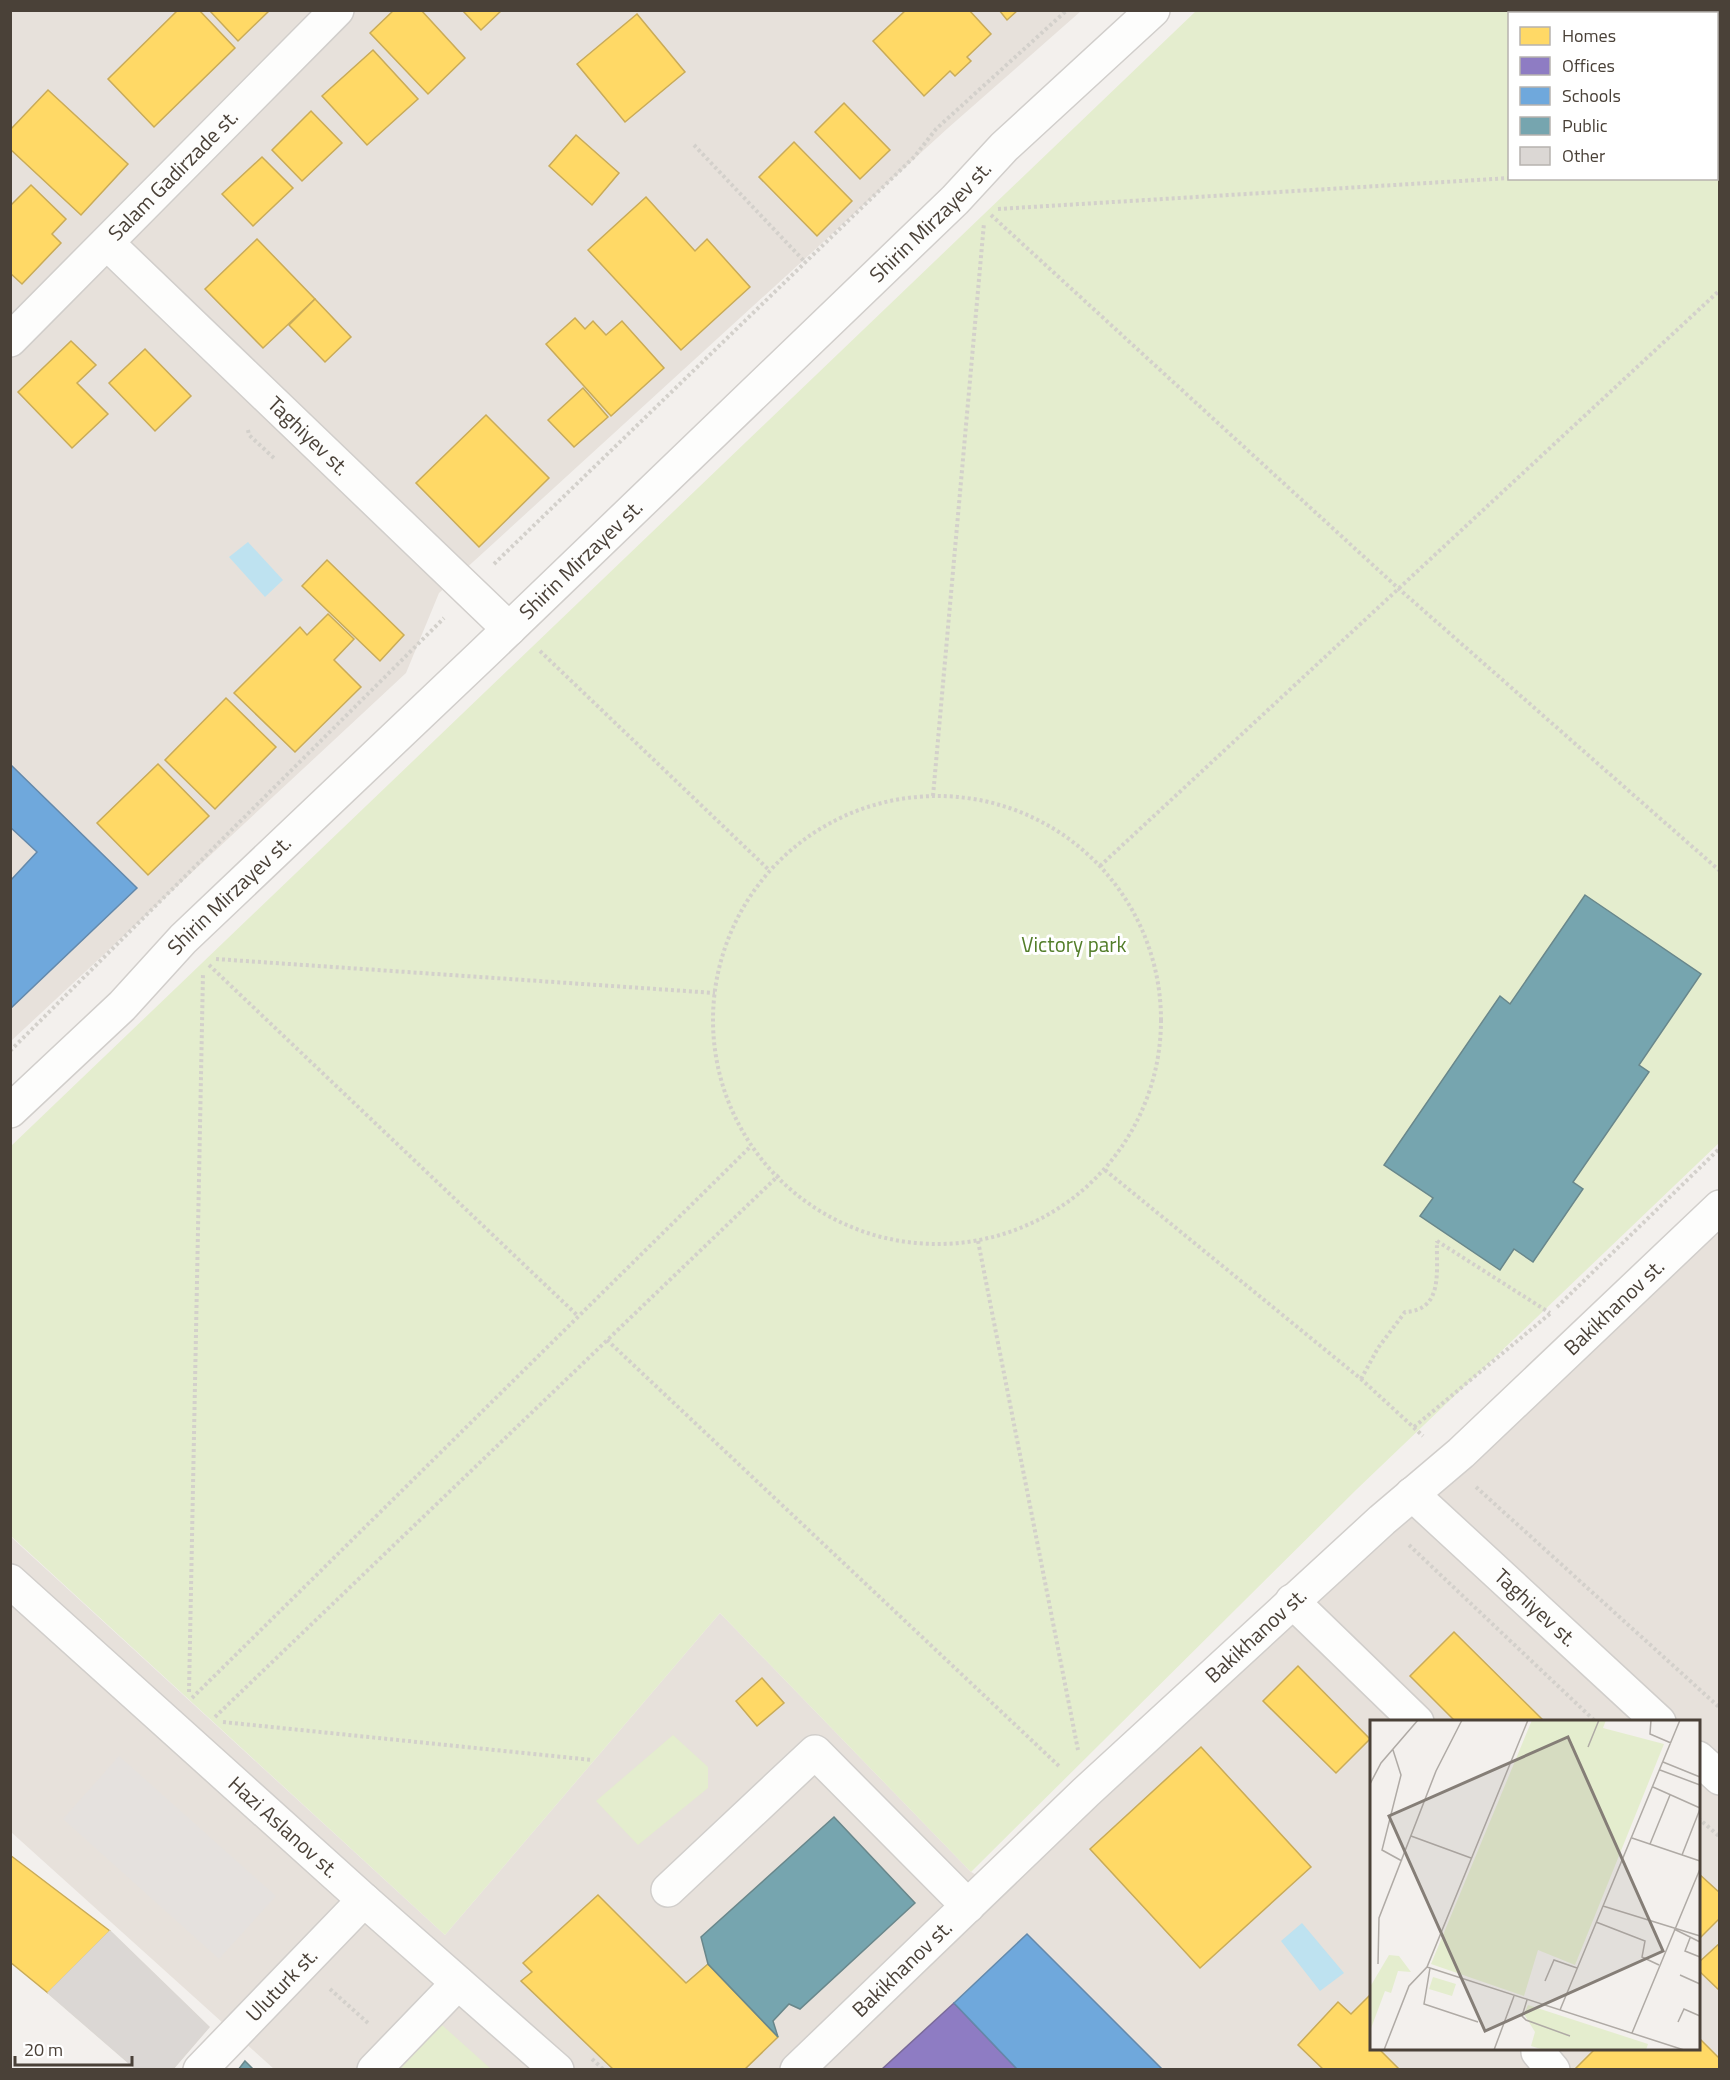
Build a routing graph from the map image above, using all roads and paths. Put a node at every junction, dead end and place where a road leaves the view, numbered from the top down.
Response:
1 (337, 10) edge
2 (1067, 10) edge
3 (1153, 10) edge
4 (694, 145) dead end
5 (1508, 178) edge
6 (984, 222) dead end
7 (107, 243) junction
8 (805, 262) junction
9 (1719, 290) edge
10 (10, 340) edge
11 (1398, 588) junction
12 (469, 590) junction
13 (521, 636) junction
14 (933, 796) junction
15 (1100, 866) junction
16 (769, 870) junction
17 (1719, 871) edge
18 (203, 959) junction
19 (715, 993) junction
20 (10, 1051) edge
21 (10, 1112) edge
22 (751, 1146) junction
23 (1719, 1148) edge
24 (1105, 1170) junction
25 (779, 1175) junction
26 (1719, 1207) edge
27 (978, 1241) junction
28 (1550, 1313) junction
29 (578, 1316) junction
30 (607, 1340) junction
31 (1361, 1379) junction
32 (1414, 1427) junction
33 (1449, 1462) junction
34 (1412, 1494) junction
35 (1382, 1520) junction
36 (10, 1581) edge
37 (1292, 1601) junction
38 (1719, 1708) edge
39 (1415, 1720) edge
40 (1594, 1720) edge
41 (1657, 1720) edge
42 (592, 1760) dead end
43 (1700, 1760) edge
44 (1719, 1778) edge
45 (1086, 1792) junction
46 (1700, 1820) edge
47 (1719, 1837) edge
48 (668, 1890) dead end
49 (364, 1900) junction
50 (968, 1906) junction
51 (302, 1965) junction
52 (458, 1983) junction
53 (1538, 2050) edge
54 (385, 2059) edge
55 (200, 2070) edge
56 (557, 2070) edge
57 (797, 2070) edge
58 (1553, 2070) edge

1 - 7 street, Salam Gadirzade st.
2 - 8 path
3 - 13 street, Shirin Mirzayev st.
4 - 8 path
5 - 11 path
6 - 14 path
7 - 10 street, Salam Gadirzade st.
7 - 12 street, Taghiyev st.
8 - 12 path
9 - 11 path
11 - 15 path
11 - 17 path
12 - 13 street, Taghiyev st.
12 - 20 path
13 - 16 path
13 - 21 street, Shirin Mirzayev st.
14 - 15 path
14 - 16 path
15 - 24 path
16 - 19 path
18 - 19 path
18 - 29 path
18 - 29 path
19 - 22 path
22 - 25 path
22 - 29 path
23 - 28 path
24 - 27 path
24 - 31 path
25 - 27 path
25 - 30 path
26 - 33 street, Bakikhanov st.
27 - 45 path
28 - 31 path
28 - 32 path
30 - 42 path
30 - 45 path
31 - 32 path
32 - 33 path
33 - 34 street, Bakikhanov st.
33 - 38 path
34 - 35 street, Bakikhanov st.
34 - 41 street, Taghiyev st.
35 - 37 street, Bakikhanov st.
35 - 40 path
36 - 49 street, Hazi Aslanov st.
37 - 39 street
37 - 45 street, Bakikhanov st.
43 - 44 street
45 - 50 street, Bakikhanov st.
46 - 47 path
48 - 50 street
49 - 51 street, Uluturk st.
49 - 52 street, Hazi Aslanov st.
50 - 57 street, Bakikhanov st.
51 - 54 path
51 - 55 street, Uluturk st.
52 - 54 street
52 - 56 street, Hazi Aslanov st.
53 - 58 street

